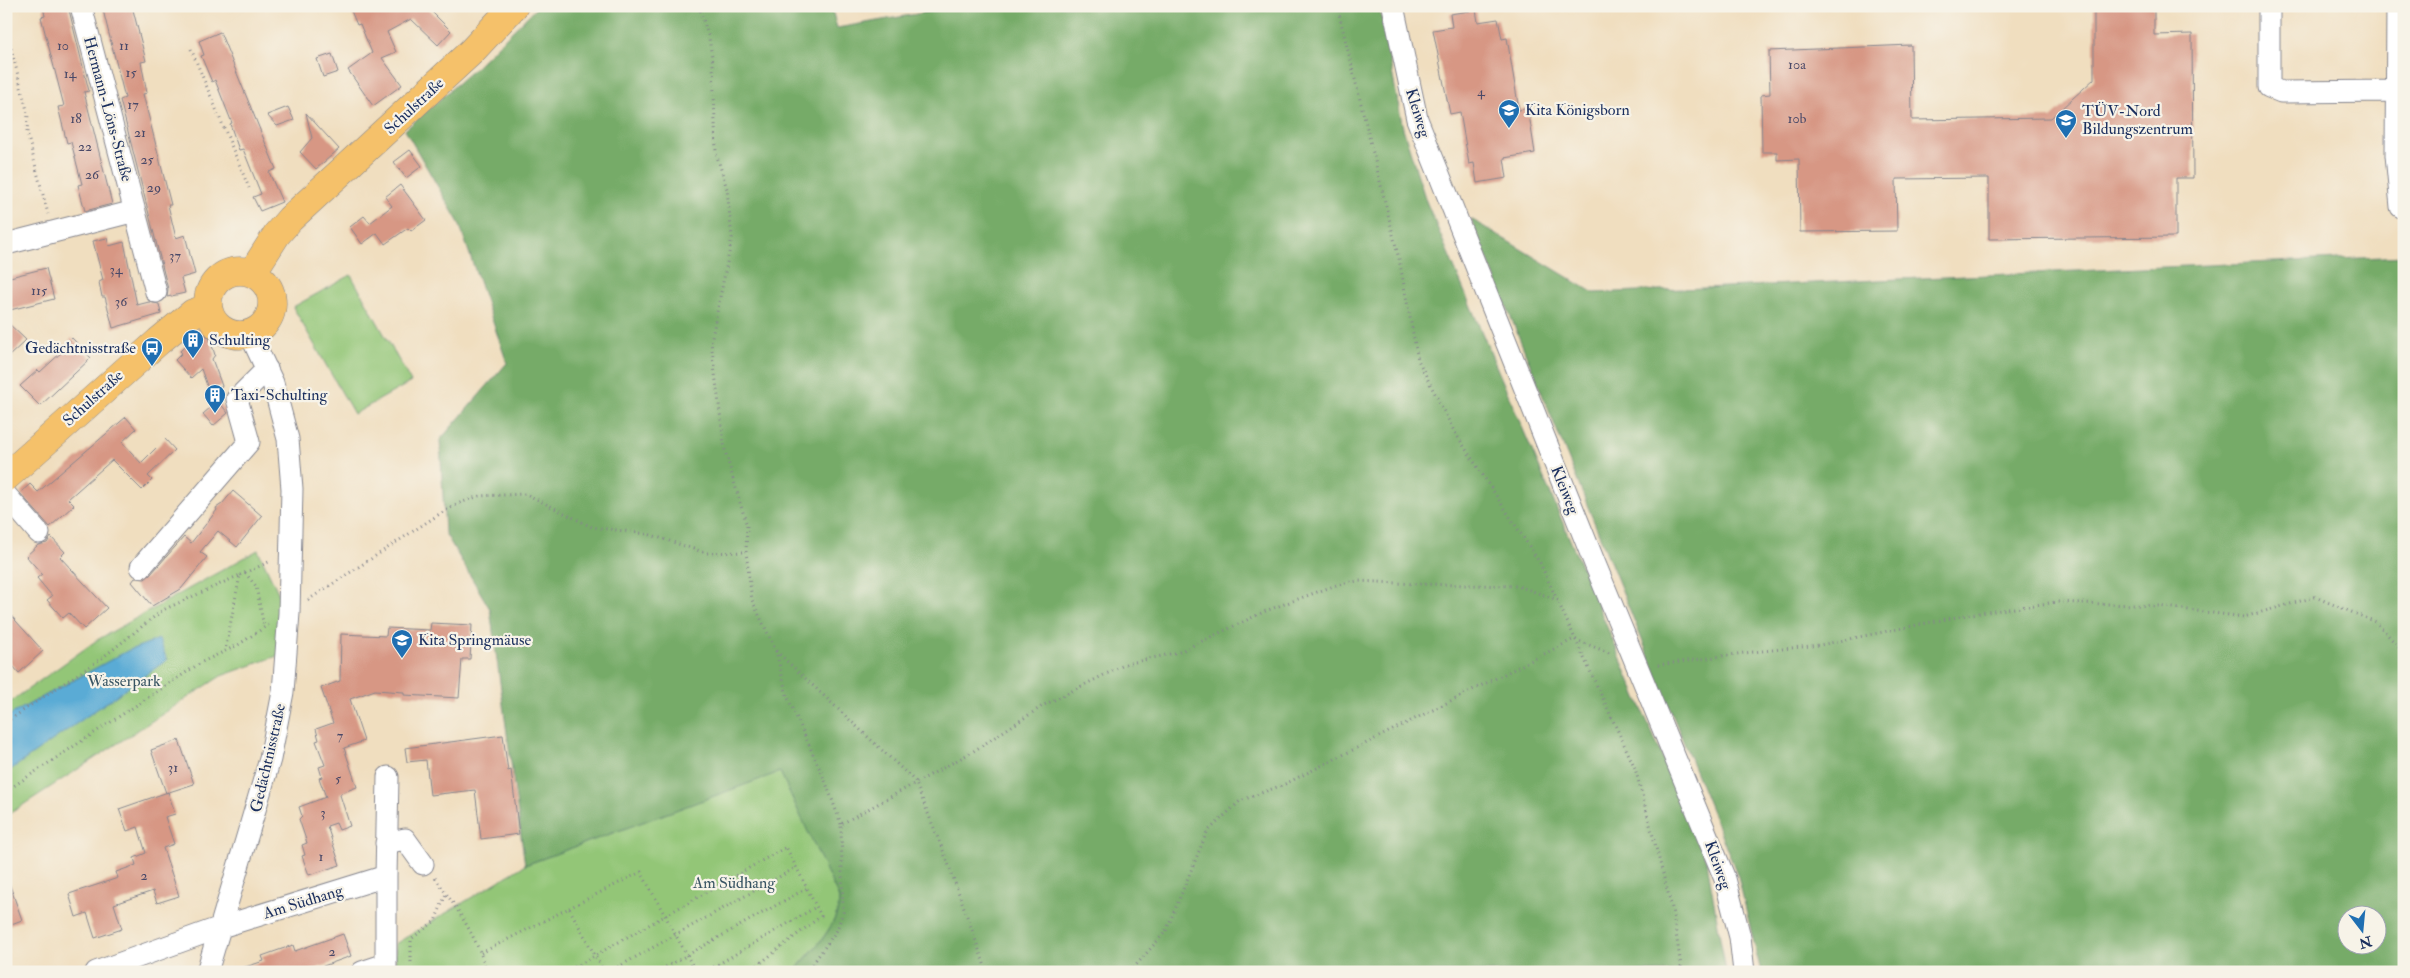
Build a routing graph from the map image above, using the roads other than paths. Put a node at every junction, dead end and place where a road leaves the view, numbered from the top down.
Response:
1 (81, 6) edge
2 (514, 6) edge
3 (1393, 6) edge
4 (2269, 6) edge
5 (2397, 6) edge
6 (2396, 91) junction
7 (2401, 207) dead end
8 (135, 211) junction
9 (6, 244) edge
10 (261, 280) junction
11 (156, 292) dead end
12 (208, 308) junction
13 (250, 334) junction
14 (267, 369) junction
15 (6, 477) edge
16 (6, 495) edge
17 (39, 533) dead end
18 (141, 568) dead end
19 (388, 777) dead end
20 (386, 843) junction
21 (424, 864) road end
22 (386, 876) junction
23 (221, 927) junction
24 (386, 968) edge
25 (96, 972) edge
26 (207, 972) edge
27 (362, 972) edge
28 (1744, 972) edge

1 - 8 street, Hermann-Löns-Straße
2 - 10 main road, Schulstraße
3 - 28 street, Kleiweg
4 - 6 street
5 - 6 street
6 - 7 street
8 - 9 street
8 - 11 street, Hermann-Löns-Straße
10 - 12 main road
10 - 13 main road
12 - 13 main road
12 - 15 main road, Schulstraße
13 - 14 street, Gedächtnisstraße
14 - 18 street
14 - 23 street, Gedächtnisstraße
16 - 17 street
19 - 20 street
20 - 21 street
20 - 22 street
22 - 23 street, Am Südhang
22 - 24 street
23 - 25 street, Am Südhang
23 - 26 street, Gedächtnisstraße
24 - 27 street

